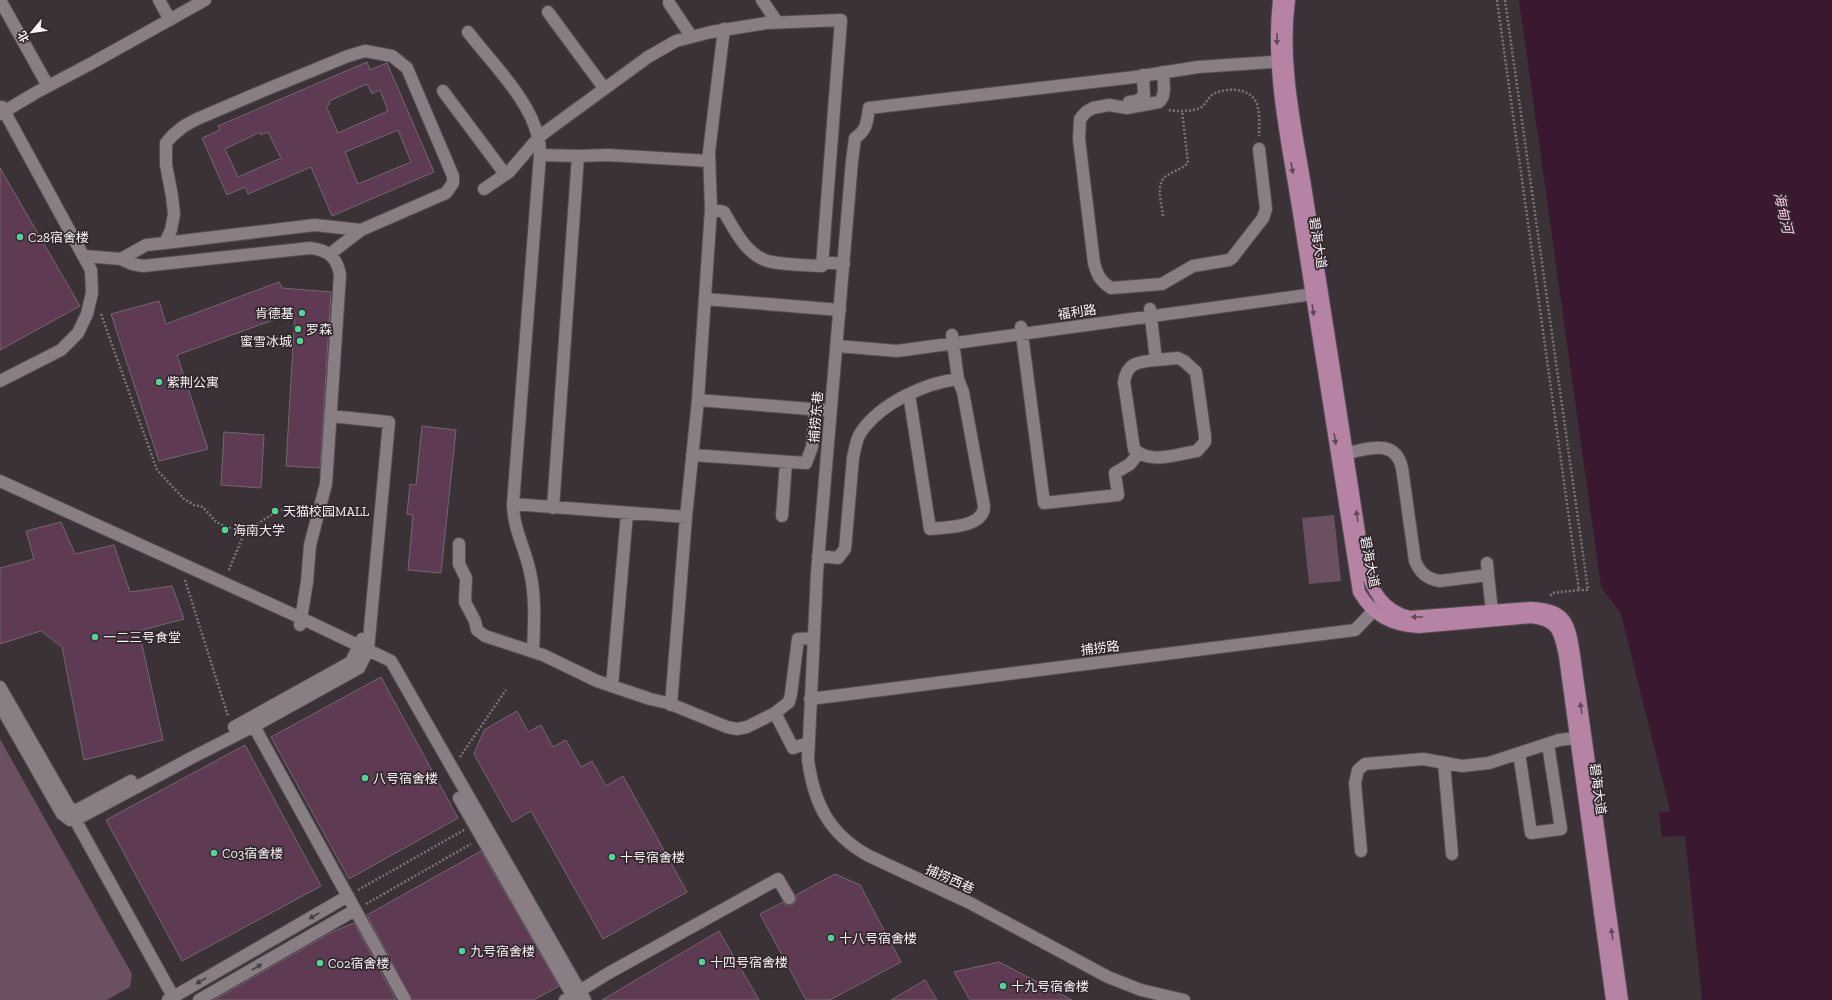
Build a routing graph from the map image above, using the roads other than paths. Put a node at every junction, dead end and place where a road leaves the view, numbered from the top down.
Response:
1 (0, 0) edge
2 (8, 0) edge
3 (159, 0) edge
4 (193, 0) edge
5 (205, 0) edge
6 (762, 0) edge
7 (1279, 0) edge
8 (1290, 0) edge
9 (669, 3) dead end
10 (548, 12) dead end
11 (169, 17) junction
12 (777, 22) junction
13 (724, 29) junction
14 (468, 32) dead end
15 (691, 36) junction
16 (1283, 62) junction
17 (1163, 72) junction
18 (1143, 76) junction
19 (50, 81) junction
20 (604, 88) junction
21 (443, 91) dead end
22 (1118, 105) junction
23 (2, 110) edge
24 (539, 137) junction
25 (1259, 149) road end
26 (540, 155) junction
27 (578, 156) junction
28 (709, 161) junction
29 (505, 174) junction
30 (484, 188) dead end
31 (711, 209) junction
32 (361, 230) junction
33 (165, 243) junction
34 (330, 254) junction
35 (84, 256) junction
36 (121, 259) junction
37 (822, 262) junction
38 (844, 264) junction
39 (1315, 290) junction
40 (705, 299) junction
41 (840, 310) junction
42 (1151, 312) junction
43 (1021, 330) junction
44 (953, 339) junction
45 (837, 341) junction
46 (1156, 360) junction
47 (958, 379) junction
48 (0, 381) edge
49 (909, 394) junction
50 (698, 400) junction
51 (815, 409) junction
52 (831, 410) junction
53 (330, 416) junction
54 (1347, 453) junction
55 (1138, 454) junction
56 (692, 455) junction
57 (786, 462) junction
58 (0, 481) edge
59 (0, 488) edge
60 (513, 504) junction
61 (553, 508) junction
62 (627, 513) junction
63 (782, 516) dead end
64 (686, 517) junction
65 (459, 544) dead end
66 (818, 556) junction
67 (1487, 563) dead end
68 (181, 567) junction
69 (1488, 575) junction
70 (1382, 602) junction
71 (1373, 611) junction
72 (1492, 611) junction
73 (300, 622) junction
74 (813, 638) junction
75 (362, 651) junction
76 (533, 651) junction
77 (612, 686) junction
78 (0, 687) edge
79 (810, 699) junction
80 (0, 705) edge
81 (671, 705) junction
82 (775, 713) junction
83 (251, 722) junction
84 (1576, 738) junction
85 (808, 743) junction
86 (1548, 744) junction
87 (1520, 753) junction
88 (1444, 763) junction
89 (75, 813) junction
90 (478, 822) junction
91 (1361, 851) dead end
92 (1452, 854) dead end
93 (348, 896) junction
94 (788, 898) dead end
95 (355, 910) junction
96 (176, 998) edge
97 (576, 998) edge
98 (199, 1000) edge
99 (405, 1000) edge
100 (1184, 1000) edge
101 (1612, 1000) edge
102 (1622, 1000) edge

1 - 19 street
2 - 19 street
3 - 11 street
4 - 11 street
5 - 11 street
6 - 12 street
7 -> 16 main road, 碧海大道
8 - 16 main road, 碧海大道
9 - 15 street
10 - 20 street
11 - 19 street
12 - 13 street
12 - 37 street
13 - 15 street
13 - 28 street
14 - 24 street
15 - 20 street
16 - 17 street
16 - 39 main road, 碧海大道
17 - 18 street
17 - 22 street
18 - 22 street
18 - 38 street, 捕捞东巷
19 - 23 street
20 - 24 street
21 - 29 street
22 - 25 street
23 - 35 street
24 - 26 street
24 - 29 street
26 - 27 street
26 - 60 street
27 - 28 street
27 - 61 street
28 - 31 street
29 - 30 street
31 - 37 street
31 - 40 street
32 - 33 street
32 - 33 street
32 - 34 street
33 - 36 street
34 - 36 street
34 - 53 street
35 - 36 street
35 - 48 street
37 - 38 street
38 - 41 street, 捕捞东巷
39 - 42 street, 福利路
39 - 54 main road, 碧海大道
39 -> 71 main road, 碧海大道
40 - 41 street
40 - 50 street
41 - 45 street, 捕捞东巷
42 - 43 street, 福利路
42 - 46 street
43 - 44 street, 福利路
43 - 55 street
44 - 45 street, 福利路
44 - 47 street
45 - 52 street, 捕捞东巷
46 - 55 street
46 - 55 street
47 - 49 street
47 - 49 street
49 - 66 street
50 - 51 street
50 - 56 street
51 - 52 street
51 - 57 street
52 - 66 street, 捕捞东巷
53 - 73 street
53 - 75 street
54 - 69 street
70 -> 54 main road, 碧海大道
56 - 57 street
56 - 64 street
57 - 63 street
58 - 68 street
59 - 68 street
60 - 61 street
60 - 76 street
61 - 62 street
62 - 64 street
62 - 77 street
64 - 81 street
65 - 76 street
66 - 74 street, 捕捞东巷
67 - 69 street
68 - 73 street
68 - 73 street
69 - 72 street
70 - 71 street, 捕捞路
72 -> 70 main road, 碧海大道
71 - 79 street, 捕捞路
71 - 84 main road, 碧海大道
102 -> 72 main road, 碧海大道
73 - 75 street
74 - 79 street, 捕捞东巷
74 - 82 street
75 - 83 street
75 - 90 street
75 - 90 street
76 - 77 street
77 - 81 street
78 - 89 street
79 - 85 street, 捕捞西巷
80 - 89 street
81 - 82 street
82 - 85 street
83 - 89 street
83 - 93 street
84 - 86 street
84 - 101 main road, 碧海大道
85 - 100 street, 捕捞西巷
86 - 87 street
86 - 87 street
87 - 88 street
88 - 91 street
88 - 92 street
89 - 96 street
90 - 97 street
93 - 95 street
93 -> 96 street
94 - 97 street
98 -> 95 street
95 - 99 street

